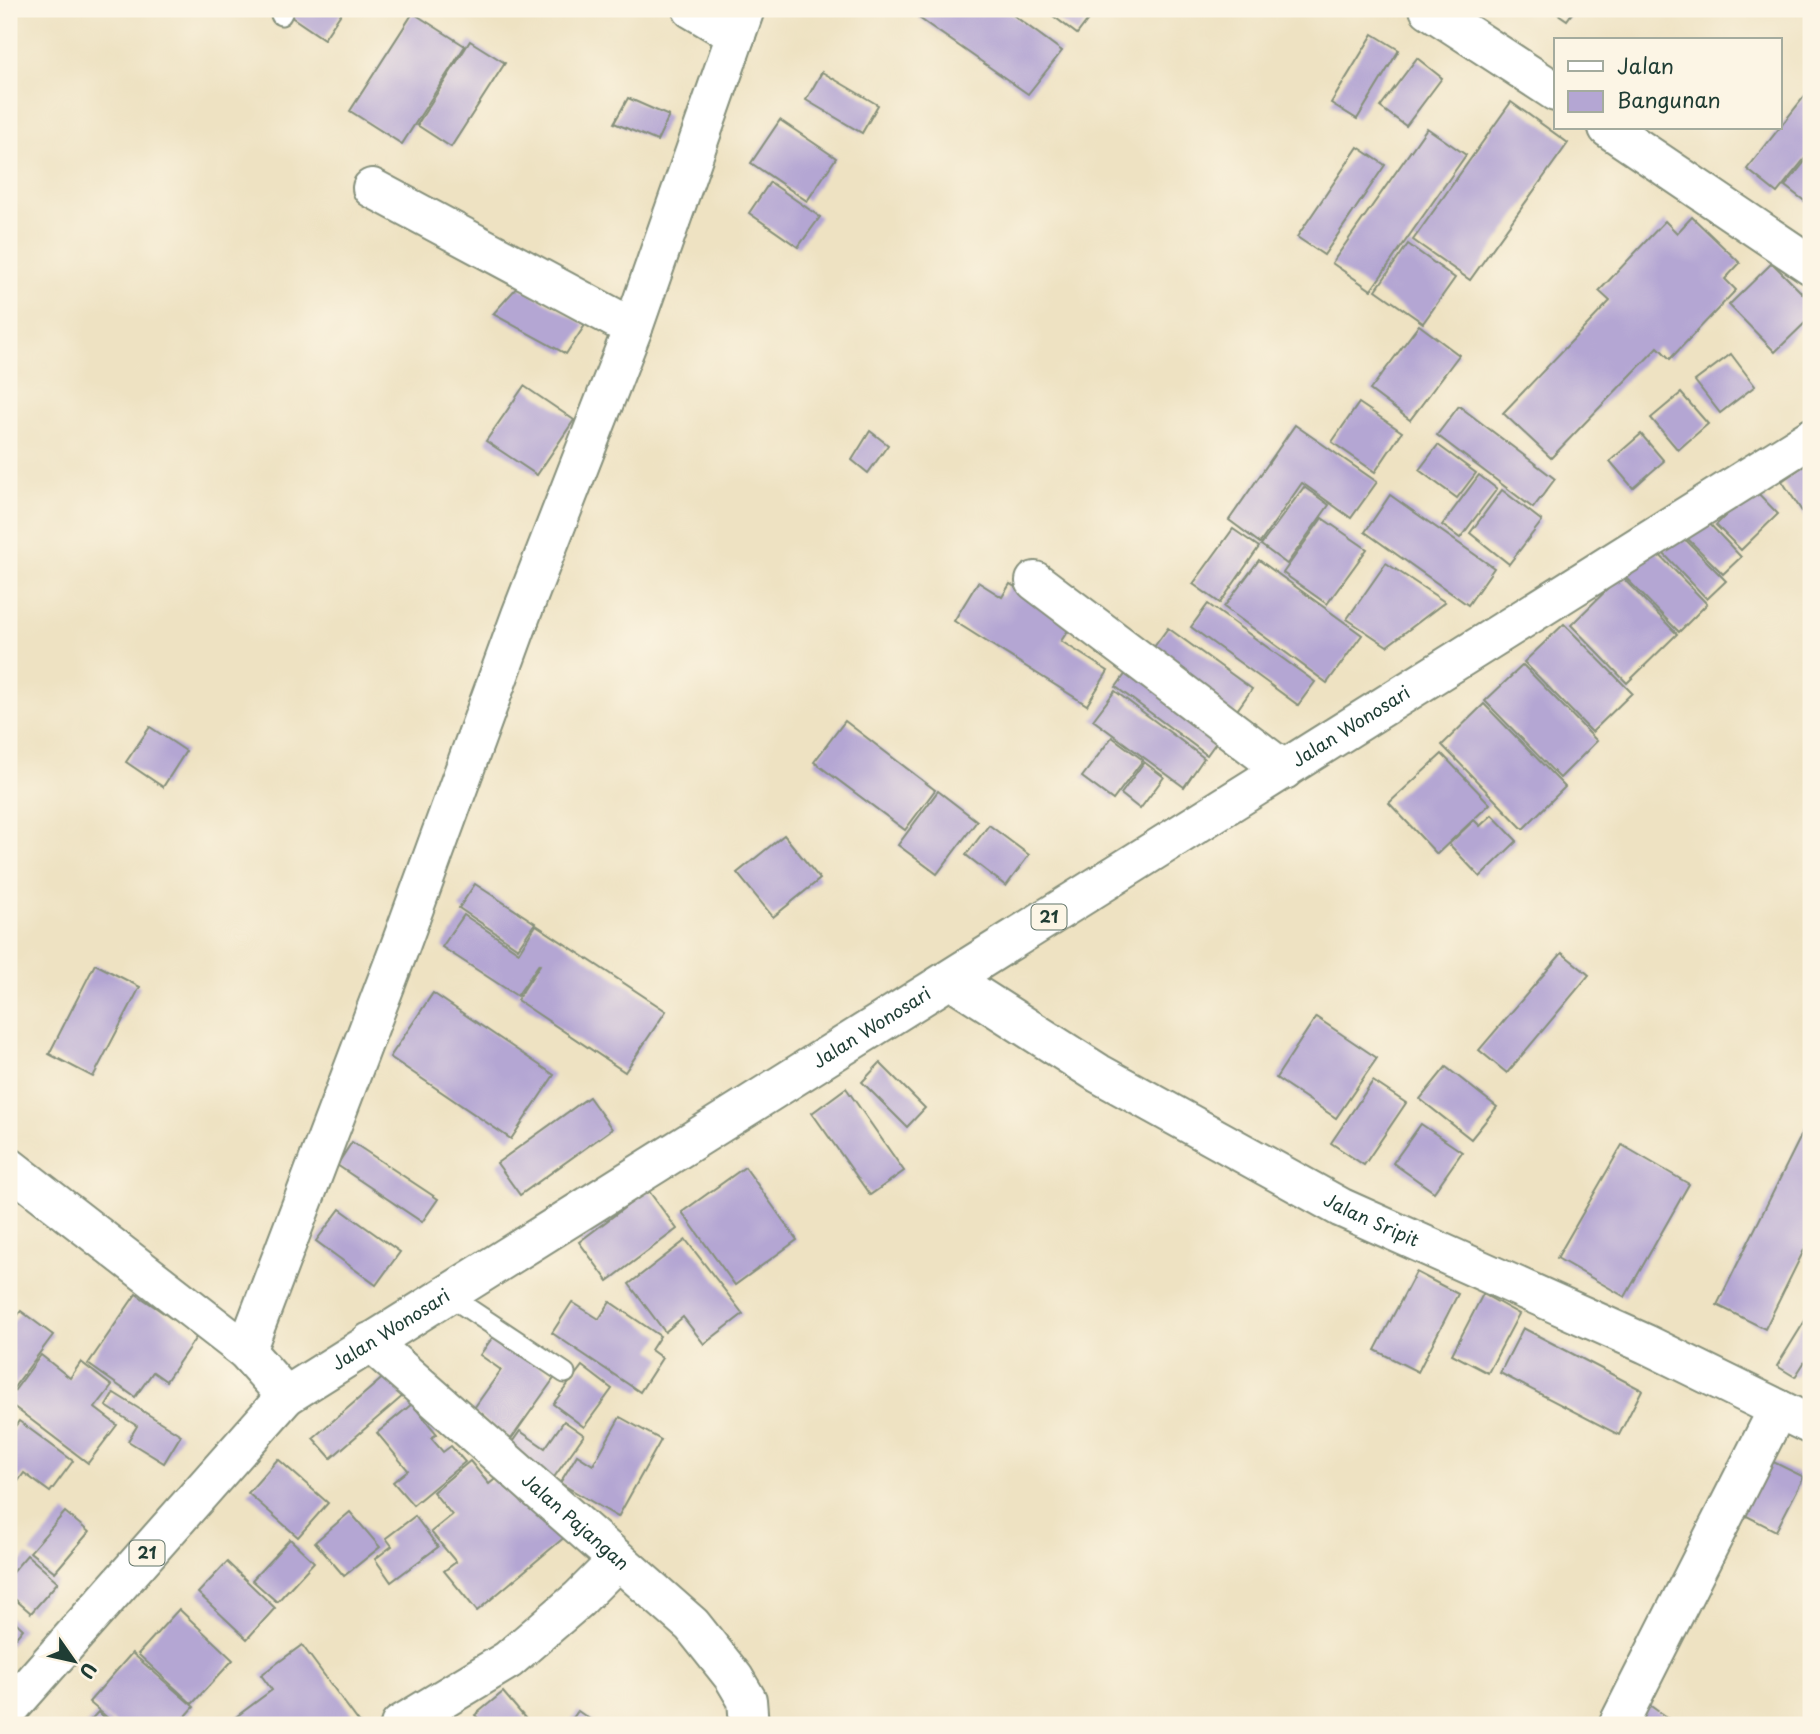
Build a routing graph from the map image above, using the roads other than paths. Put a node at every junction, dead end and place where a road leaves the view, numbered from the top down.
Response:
1 (692, 9) edge
2 (1429, 9) edge
3 (740, 22) edge
4 (1554, 91) edge
5 (1611, 130) edge
6 (372, 188) dead end
7 (1811, 265) edge
8 (633, 328) junction
9 (1811, 438) edge
10 (1035, 581) dead end
11 (1284, 770) junction
12 (951, 979) junction
13 (9, 1167) edge
14 (448, 1295) junction
15 (370, 1342) junction
16 (246, 1351) junction
17 (565, 1373) dead end
18 (286, 1396) junction
19 (1794, 1417) edge
20 (618, 1560) junction
21 (9, 1709) edge
22 (400, 1725) edge
23 (749, 1725) edge
24 (1618, 1725) edge

1 - 3 main road
2 - 4 main road
3 - 8 main road
5 - 7 main road
6 - 8 main road
8 - 16 main road
9 - 11 main road, Jalan Wonosari / 21
10 - 11 main road
11 - 12 main road, Jalan Wonosari / 21
12 - 14 main road, Jalan Wonosari / 21
12 - 19 main road, Jalan Sripit
13 - 16 main road
14 - 15 main road, Jalan Wonosari / 21
14 - 17 lane
15 - 18 main road, Jalan Wonosari / 21
15 - 20 main road, Jalan Pajangan
16 - 18 main road
18 - 21 main road, Jalan Wonosari / 21
19 - 24 main road
20 - 22 main road
20 - 23 main road, Jalan Pajangan

